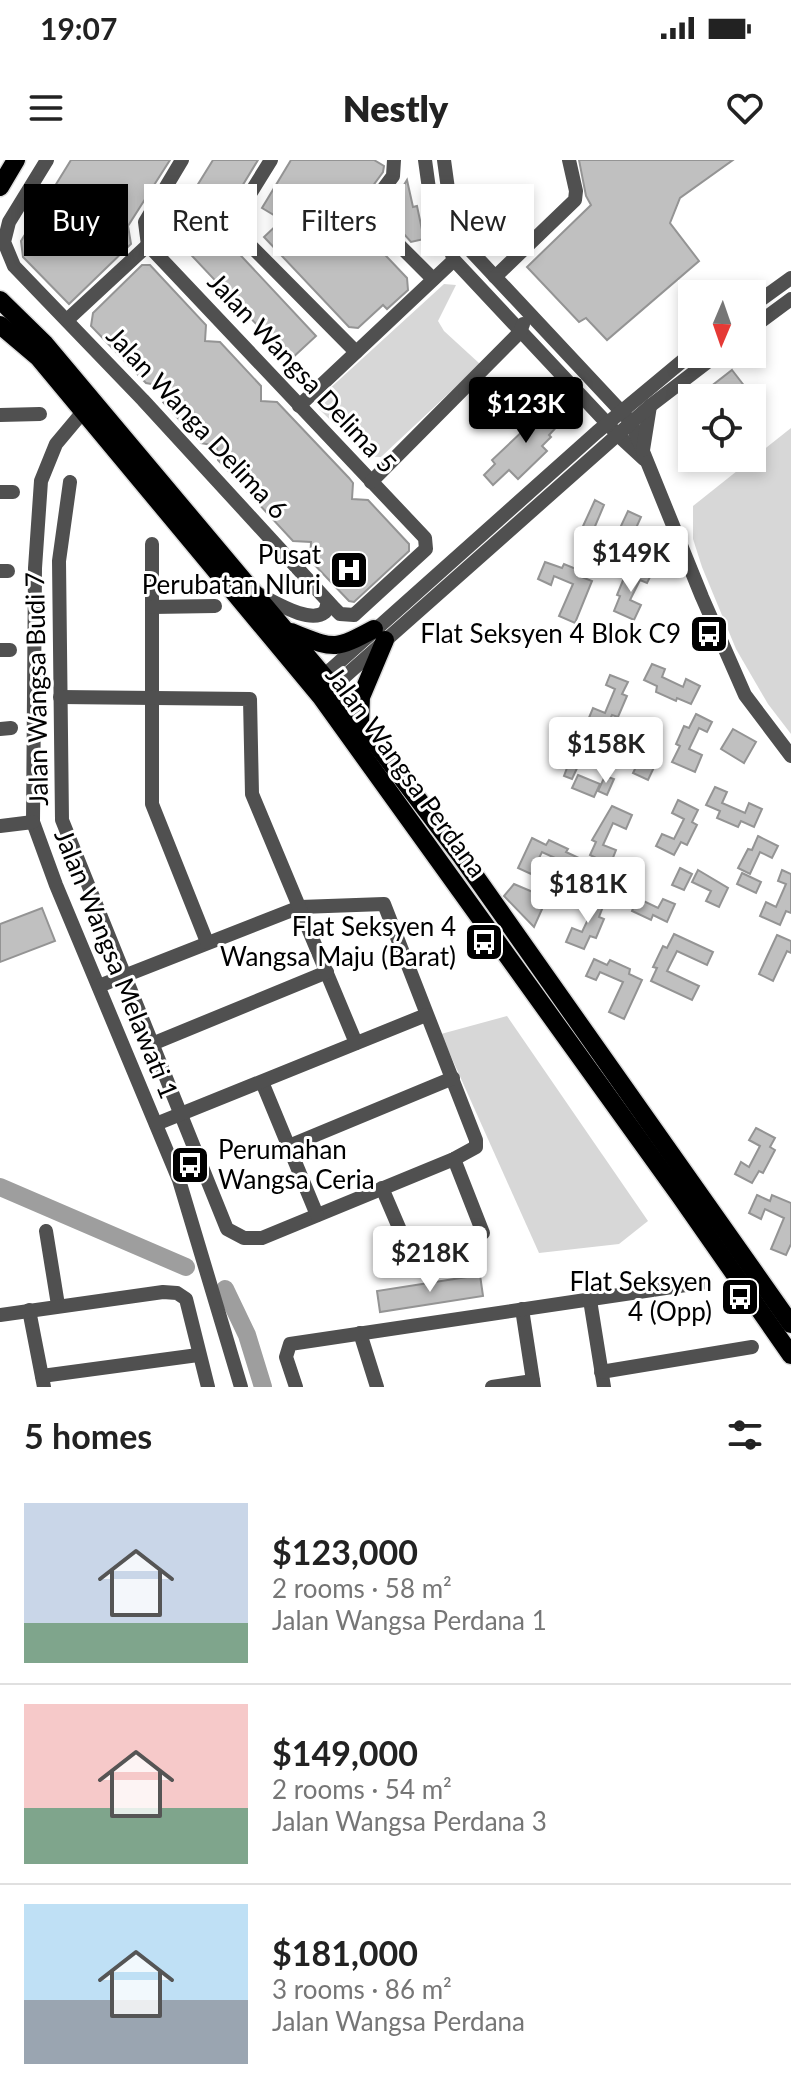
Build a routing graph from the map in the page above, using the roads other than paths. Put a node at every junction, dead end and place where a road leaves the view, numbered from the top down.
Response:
1 (16, 160) edge
2 (47, 160) edge
3 (182, 160) edge
4 (271, 160) edge
5 (394, 160) edge
6 (425, 160) edge
7 (444, 160) edge
8 (569, 160) edge
9 (168, 184) edge
10 (0, 187) edge
11 (144, 249) edge
12 (158, 256) edge
13 (454, 260) junction
14 (484, 265) junction
15 (495, 277) junction
16 (791, 278) edge
17 (433, 279) junction
18 (766, 296) edge
19 (791, 299) edge
20 (0, 300) edge
21 (766, 318) edge
22 (67, 320) junction
23 (0, 325) edge
24 (520, 332) junction
25 (356, 352) junction
26 (678, 367) edge
27 (696, 368) edge
28 (595, 383) junction
29 (578, 392) junction
30 (646, 399) junction
31 (299, 406) junction
32 (82, 413) junction
33 (40, 414) dead end
34 (0, 415) edge
35 (626, 417) junction
36 (607, 423) junction
37 (618, 435) junction
38 (585, 443) junction
39 (645, 456) junction
40 (70, 482) dead end
41 (371, 482) junction
42 (152, 544) dead end
43 (254, 592) junction
44 (328, 602) junction
45 (215, 606) dead end
46 (152, 607) junction
47 (289, 631) junction
48 (380, 635) junction
49 (323, 686) junction
50 (60, 697) junction
51 (151, 698) junction
52 (360, 724) junction
53 (791, 756) edge
54 (33, 822) junction
55 (0, 826) edge
56 (300, 907) junction
57 (207, 942) junction
58 (327, 972) junction
59 (124, 976) junction
60 (99, 986) junction
61 (426, 1015) junction
62 (356, 1043) junction
63 (152, 1044) junction
64 (453, 1078) junction
65 (262, 1082) junction
66 (180, 1115) junction
67 (156, 1124) junction
68 (289, 1146) junction
69 (454, 1159) junction
70 (382, 1188) junction
71 (317, 1215) junction
72 (46, 1231) dead end
73 (483, 1233) dead end
74 (409, 1251) dead end
75 (706, 1282) dead end
76 (590, 1300) junction
77 (58, 1305) junction
78 (522, 1309) junction
79 (29, 1310) junction
80 (0, 1315) edge
81 (791, 1324) edge
82 (360, 1333) junction
83 (752, 1347) dead end
84 (198, 1355) junction
85 (791, 1355) edge
86 (603, 1379) edge
87 (43, 1382) edge
88 (534, 1384) edge
89 (208, 1387) edge
90 (241, 1387) edge
91 (296, 1387) edge
92 (377, 1387) edge
93 (492, 1387) edge

1 - 10 main road
2 - 22 street, Jalan Wanga Delima 6
3 - 9 street
4 - 25 street
5 - 17 street
6 - 13 street
7 - 14 street
8 - 15 street
11 - 22 street
12 - 31 street, Jalan Wangsa Delima 5
13 - 17 street
13 - 24 street
14 - 15 street
14 - 24 street
15 - 28 street
16 - 18 street
17 - 25 street
19 - 21 street
20 - 43 main road, Jalan Wangsa Perdana
22 - 44 street, Jalan Wanga Delima 6
23 - 32 main road, Jalan Wangsa Perdana
24 - 29 street
24 - 41 street
25 - 31 street
26 - 30 street
27 - 30 street
28 - 30 street
28 - 35 street
29 - 36 street
29 - 38 street
30 - 35 street
30 - 39 street
31 - 41 street, Jalan Wangsa Delima 5
32 - 49 main road, Jalan Wangsa Perdana
32 - 54 street, Jalan Wangsa Melawati 1
33 - 34 street
35 - 36 street
35 - 37 street
35 - 39 street
36 - 37 street
36 - 38 street
37 - 39 street
37 - 48 street
38 - 48 street
39 - 53 street
40 - 50 street, Jalan Wangsa Budi 7
41 - 44 street, Jalan Wangsa Delima 5
42 - 46 street
43 - 44 street
43 - 47 main road, Jalan Wangsa Perdana
45 - 46 street
46 - 51 street
47 - 48 main road
47 - 49 main road, Jalan Wangsa Perdana
48 - 49 street
48 - 52 main road
49 - 52 main road, Jalan Wangsa Perdana
49 - 85 main road, Jalan Wangsa Perdana
50 - 51 street
50 - 59 street, Jalan Wangsa Budi 7
51 - 56 street
51 - 57 street
52 - 81 main road, Jalan Wangsa Perdana
54 - 55 street
54 - 60 street, Jalan Wangsa Melawati 1
56 - 57 street
56 - 58 street
56 - 61 street
57 - 59 street
58 - 62 street
58 - 63 street
59 - 60 street
59 - 63 street, Jalan Wangsa Budi 7
60 - 67 street, Jalan Wangsa Melawati 1
61 - 62 street
61 - 64 street
62 - 65 street
63 - 66 street, Jalan Wangsa Budi 7
64 - 68 street
64 - 69 street
65 - 66 street
65 - 68 street
66 - 67 street
66 - 71 street, Jalan Wangsa Budi 7
67 - 90 street, Jalan Wangsa Melawati 1
68 - 71 street
69 - 70 street
69 - 73 street
70 - 71 street
70 - 74 street
72 - 77 street
75 - 76 street
76 - 78 street
76 - 86 street
77 - 79 street
77 - 84 street
78 - 82 street
78 - 88 street
79 - 80 street
79 - 87 street
82 - 91 street
82 - 92 street
83 - 86 street
84 - 87 street
84 - 89 street
88 - 93 street

